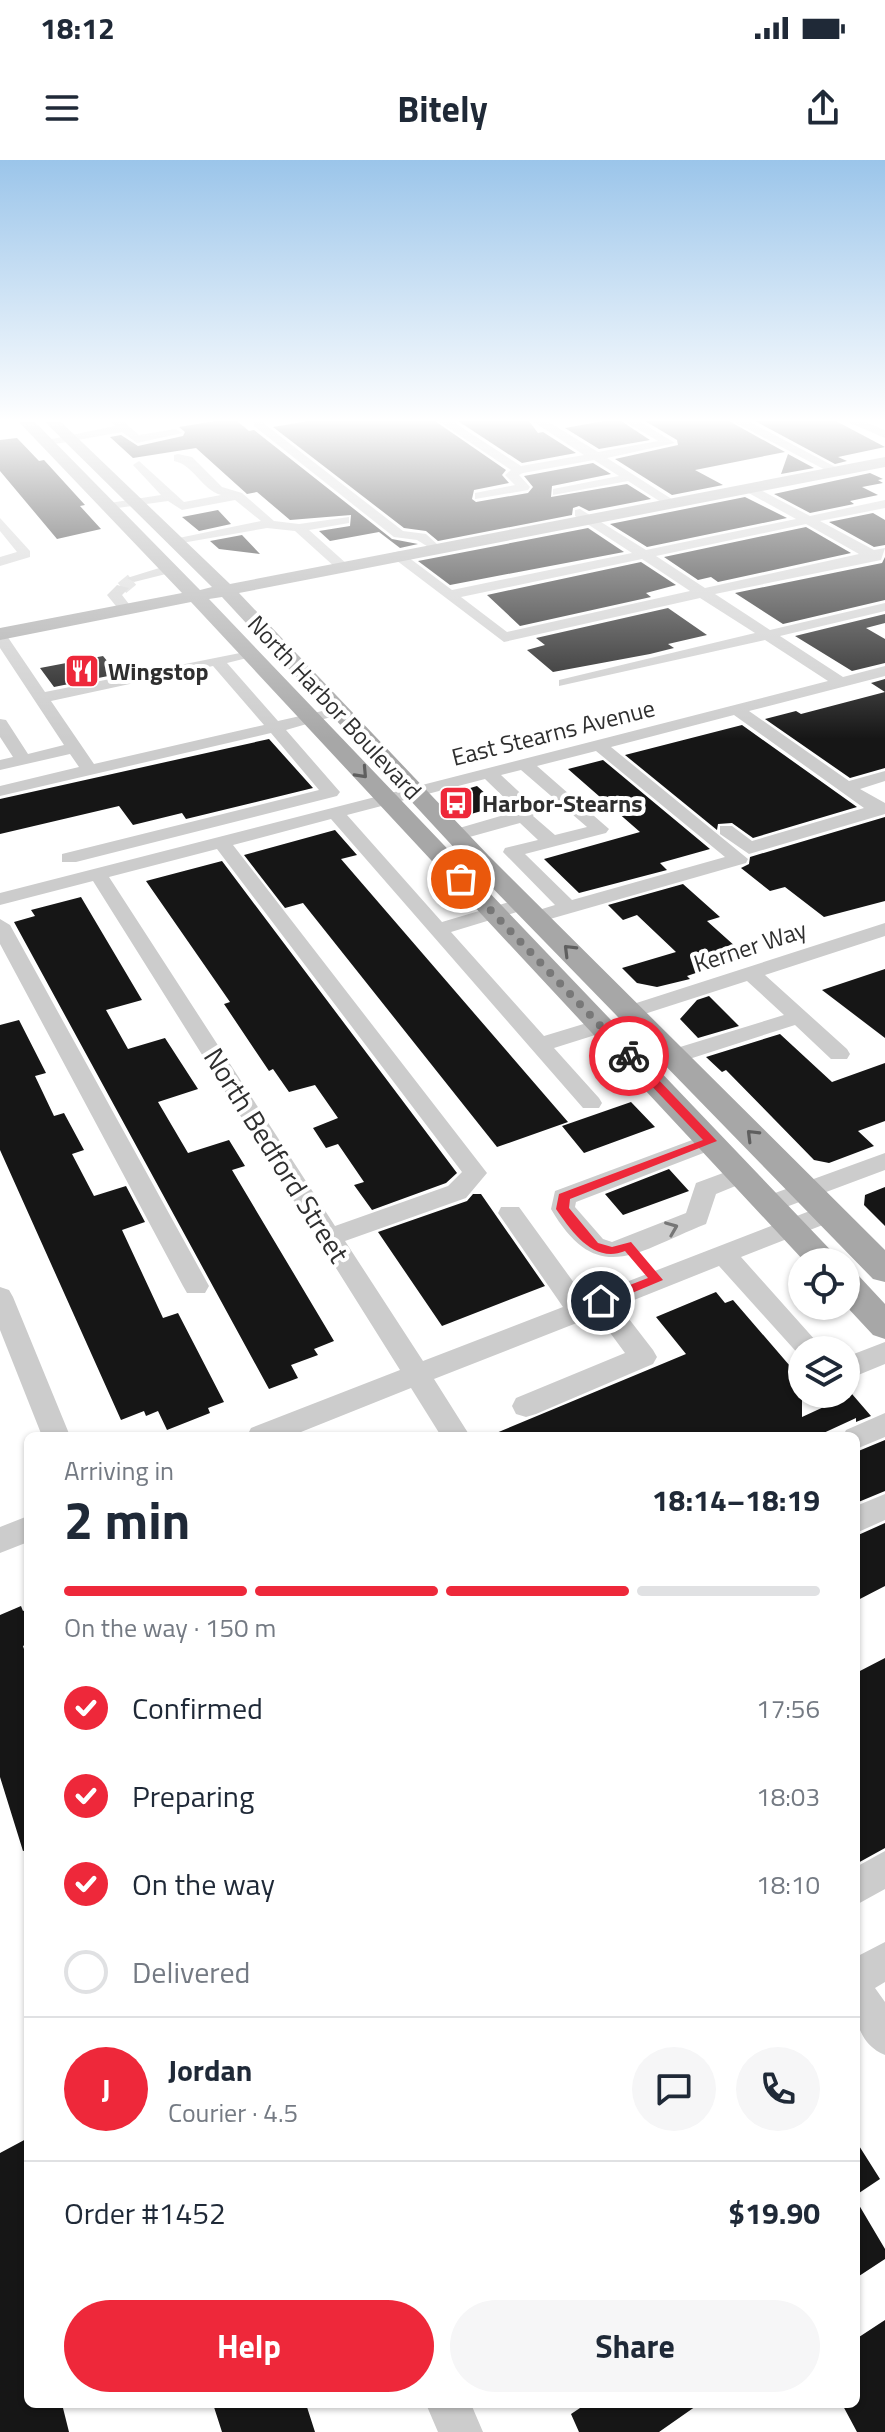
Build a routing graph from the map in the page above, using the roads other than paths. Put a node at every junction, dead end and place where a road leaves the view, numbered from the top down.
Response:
1 (4, 527) edge
2 (128, 527) edge
3 (163, 527) edge
4 (239, 527) edge
5 (295, 527) edge
6 (304, 527) edge
7 (390, 527) edge
8 (524, 527) edge
9 (539, 527) edge
10 (602, 527) edge
11 (774, 527) edge
12 (822, 527) edge
13 (299, 528) junction
14 (176, 540) junction
15 (430, 544) junction
16 (395, 554) junction
17 (643, 554) junction
18 (880, 556) edge
19 (0, 562) edge
20 (341, 565) junction
21 (169, 569) junction
22 (224, 588) junction
23 (127, 592) junction
24 (702, 593) junction
25 (193, 594) junction
26 (450, 595) junction
27 (885, 607) edge
28 (0, 635) edge
29 (767, 635) junction
30 (250, 653) junction
31 (216, 660) junction
32 (885, 671) edge
33 (840, 682) junction
34 (565, 683) dead end
35 (41, 698) junction
36 (736, 709) junction
37 (340, 712) junction
38 (312, 719) junction
39 (0, 724) edge
40 (277, 727) junction
41 (606, 743) junction
42 (75, 748) junction
43 (23, 760) junction
44 (524, 764) junction
45 (0, 765) edge
46 (90, 771) junction
47 (489, 773) junction
48 (885, 776) edge
49 (847, 787) junction
50 (0, 791) edge
51 (414, 792) junction
52 (386, 799) junction
53 (877, 810) edge
54 (335, 813) junction
55 (525, 814) junction
56 (455, 835) junction
57 (221, 842) junction
58 (552, 842) junction
59 (512, 852) junction
60 (69, 858) dead end
61 (480, 861) junction
62 (98, 874) junction
63 (0, 899) edge
64 (569, 908) junction
65 (530, 911) junction
66 (493, 913) junction
67 (0, 925) edge
68 (885, 929) edge
69 (437, 930) junction
70 (751, 974) junction
71 (632, 1012) junction
72 (799, 1017) junction
73 (600, 1026) junction
74 (540, 1045) junction
75 (839, 1054) dead end
76 (675, 1056) junction
77 (591, 1103) dead end
78 (711, 1141) junction
79 (885, 1161) edge
80 (742, 1174) junction
81 (818, 1202) junction
82 (510, 1213) dead end
83 (781, 1216) junction
84 (329, 1237) junction
85 (627, 1246) junction
86 (812, 1248) edge
87 (723, 1254) junction
88 (885, 1270) edge
89 (657, 1280) junction
90 (196, 1286) dead end
91 (0, 1297) edge
92 (860, 1299) edge
93 (590, 1306) junction
94 (885, 1326) edge
95 (798, 1336) edge
96 (885, 1352) edge
97 (860, 1363) edge
98 (416, 1374) junction
99 (526, 1406) dead end
100 (885, 1424) edge
101 (54, 1432) edge
102 (271, 1432) edge
103 (453, 1432) edge
104 (860, 1436) edge
105 (885, 1506) edge
106 (860, 1518) edge
107 (24, 1531) edge
108 (0, 1540) edge
109 (885, 1869) edge
110 (860, 1885) edge
111 (885, 1960) edge
112 (860, 1976) edge
113 (860, 1998) edge
114 (885, 2036) edge
115 (450, 2408) edge
116 (461, 2432) edge

1 - 19 street
2 - 21 main road, North Harbor Boulevard
3 - 14 main road, North Harbor Boulevard
4 - 14 street
5 - 13 street
6 - 13 street
7 - 15 street
8 - 15 main road
9 - 16 main road
10 - 17 street
11 - 17 street
12 - 18 street
13 - 20 street
14 - 22 main road, North Harbor Boulevard
15 - 16 main road
16 - 20 main road
16 - 26 street
17 - 24 street
17 - 26 street
18 - 24 street
20 - 22 main road
21 - 23 street
21 - 25 main road, North Harbor Boulevard
22 - 25 main road
22 - 37 main road, North Harbor Boulevard
23 - 25 main road
23 - 28 main road
24 - 26 street
24 - 29 street
25 - 30 main road, North Harbor Boulevard
27 - 29 street
28 - 35 street
29 - 33 street
29 - 34 street
30 - 31 street
30 - 38 main road, North Harbor Boulevard
31 - 35 street
31 - 40 street
32 - 33 street, East Stearns Avenue
33 - 36 street, East Stearns Avenue
35 - 42 street
36 - 41 street, East Stearns Avenue
36 - 49 street
37 - 38 street
37 - 51 main road, North Harbor Boulevard
38 - 40 street
38 -> 52 main road, North Harbor Boulevard
39 - 43 street
40 - 46 street
40 - 60 street
41 - 44 street, East Stearns Avenue
41 - 53 street
41 - 64 street
42 - 43 street
42 - 46 street
43 - 45 street
44 - 47 street, East Stearns Avenue
44 - 58 street
46 - 50 street
47 - 51 street, East Stearns Avenue
47 - 55 street
48 - 49 street
49 - 53 street
51 - 52 street, East Stearns Avenue
51 - 56 main road, North Harbor Boulevard
52 - 54 street, East Stearns Avenue
52 - 66 main road, North Harbor Boulevard
54 - 57 street, East Stearns Avenue
54 - 69 street
55 - 56 street
55 - 58 street
56 - 61 main road, North Harbor Boulevard
57 - 62 street, East Stearns Avenue
57 - 84 street
58 - 59 street
59 - 61 street
59 - 64 street
61 - 65 main road, North Harbor Boulevard
62 - 63 street, East Stearns Avenue
62 - 84 street, North Bedford Street
64 - 65 street
65 - 66 street
71 -> 65 main road, North Harbor Boulevard
66 - 69 street
66 - 73 main road, North Harbor Boulevard
67 - 90 street
68 - 70 street, Kerner Way
69 - 74 street
70 - 71 street, Kerner Way
70 - 72 street
71 - 76 main road, North Harbor Boulevard
72 - 75 street
72 - 76 street
73 - 74 street
73 - 78 main road, North Harbor Boulevard
74 - 77 street
81 -> 76 main road, North Harbor Boulevard
78 - 80 main road, North Harbor Boulevard
78 - 85 street
79 - 81 street
80 - 83 main road, North Harbor Boulevard
85 -> 80 street
81 - 83 street
81 - 88 main road, North Harbor Boulevard
82 - 93 street
83 - 86 main road, North Harbor Boulevard
83 - 87 street
84 - 98 street, North Bedford Street
85 - 89 street
87 - 89 street
87 - 95 street
89 - 93 street
91 - 101 street
92 - 94 main road
93 - 98 street
93 - 99 street
96 - 97 street
98 - 102 street
98 - 103 street, North Bedford Street
100 - 104 street
105 - 106 street
107 - 108 street
109 - 110 street
111 - 112 street
113 - 114 street
115 - 116 street

